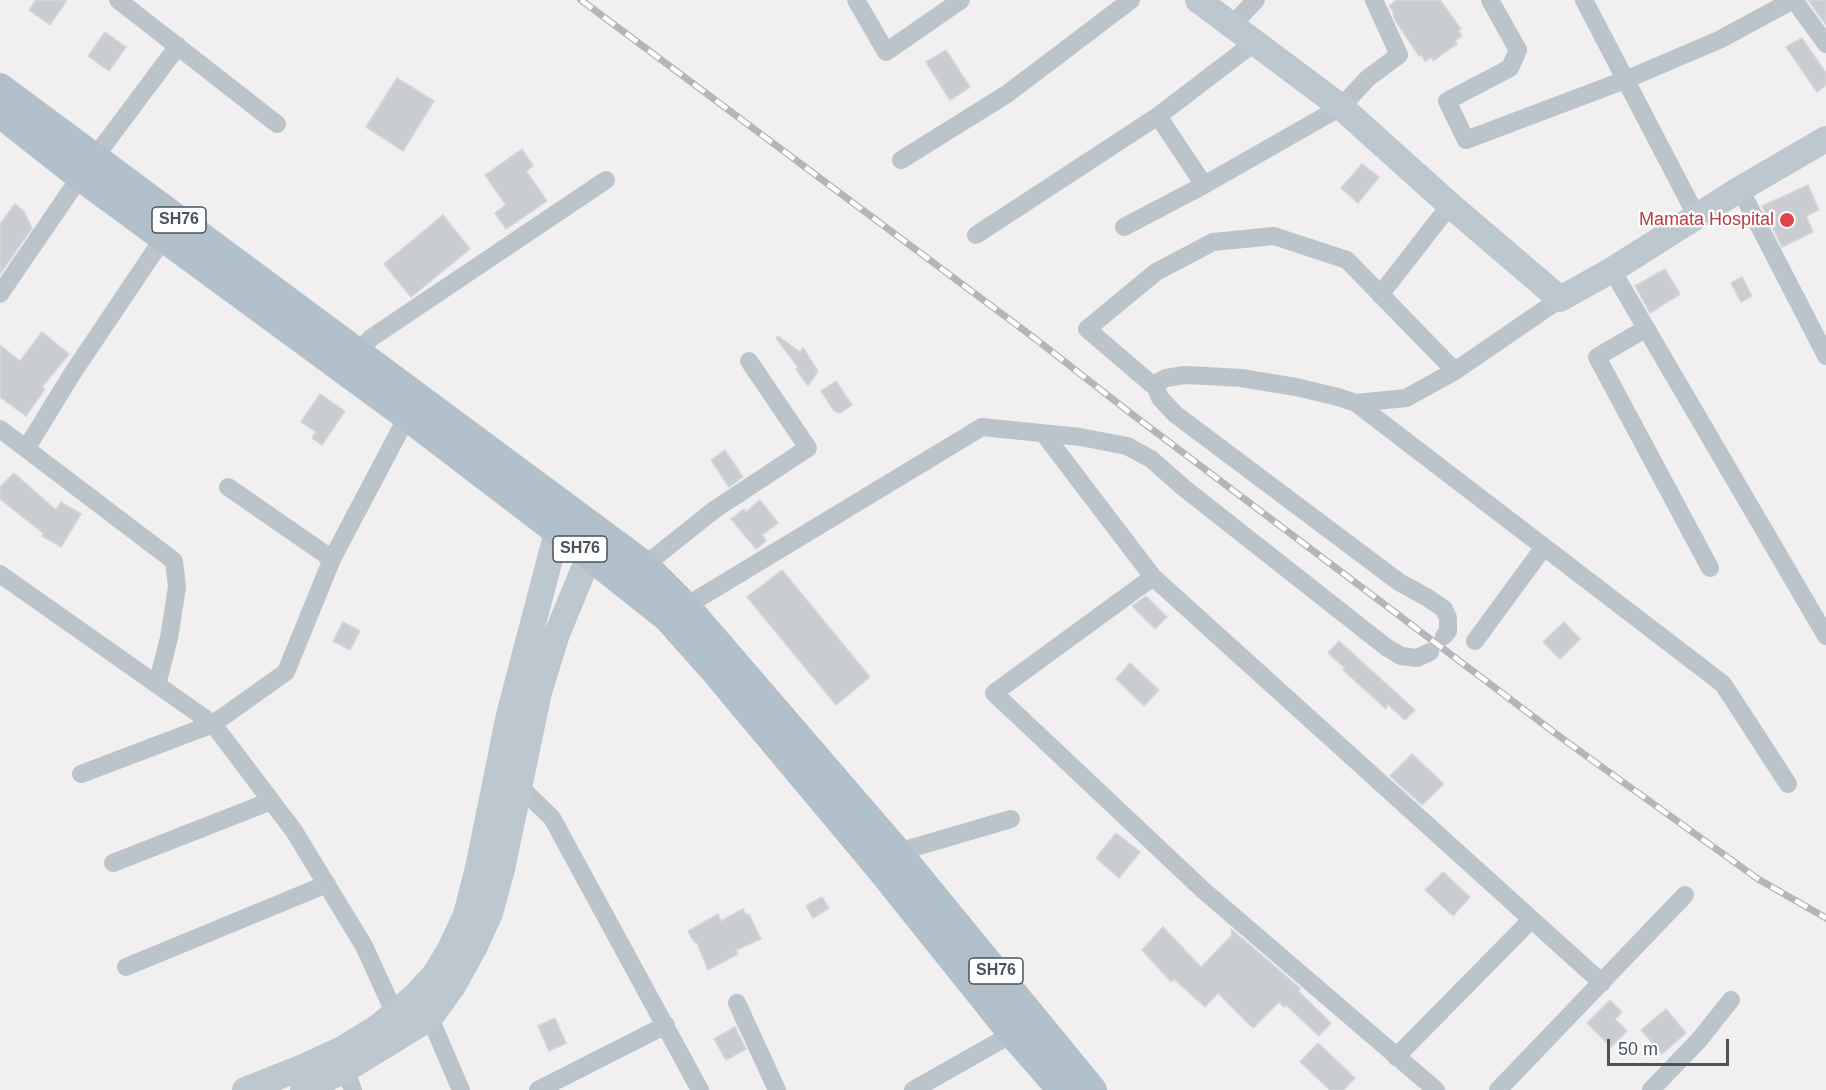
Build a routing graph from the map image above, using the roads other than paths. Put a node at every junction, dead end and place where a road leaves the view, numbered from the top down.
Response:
1 (118, 0) edge
2 (856, 0) edge
3 (961, 0) edge
4 (1131, 0) edge
5 (1198, 0) edge
6 (1256, 0) edge
7 (1374, 0) edge
8 (1490, 0) edge
9 (1584, 0) edge
10 (1793, 0) edge
11 (1232, 25) junction
12 (1255, 42) junction
13 (1826, 44) edge
14 (178, 46) junction
15 (1625, 80) junction
16 (0, 87) edge
17 (1341, 107) junction
18 (0, 114) edge
19 (1158, 116) junction
20 (277, 124) dead end
21 (1826, 139) edge
22 (901, 160) dead end
23 (88, 167) junction
24 (606, 180) dead end
25 (1204, 185) junction
26 (1740, 189) junction
27 (1450, 205) junction
28 (1697, 217) junction
29 (1124, 227) dead end
30 (976, 235) dead end
31 (164, 237) junction
32 (1612, 270) junction
33 (0, 294) edge
34 (1380, 295) junction
35 (1560, 299) junction
36 (1646, 329) junction
37 (357, 353) junction
38 (1826, 356) edge
39 (749, 361) dead end
40 (1455, 371) junction
41 (1156, 388) junction
42 (1356, 403) junction
43 (407, 417) junction
44 (0, 429) edge
45 (1044, 434) junction
46 (26, 449) junction
47 (228, 487) dead end
48 (563, 520) junction
49 (595, 543) junction
50 (1544, 547) junction
51 (332, 559) junction
52 (645, 565) junction
53 (1710, 568) dead end
54 (0, 574) edge
55 (1152, 577) junction
56 (686, 606) junction
57 (1444, 636) dead end
58 (1826, 636) edge
59 (1475, 641) dead end
60 (1430, 652) dead end
61 (157, 685) junction
62 (213, 724) junction
63 (81, 774) dead end
64 (1788, 784) dead end
65 (519, 786) junction
66 (271, 801) junction
67 (1011, 819) dead end
68 (898, 852) junction
69 (113, 863) dead end
70 (327, 884) junction
71 (1685, 895) dead end
72 (1532, 920) junction
73 (126, 967) dead end
74 (1602, 983) junction
75 (414, 997) junction
76 (1731, 1000) dead end
77 (737, 1003) dead end
78 (395, 1014) junction
79 (430, 1018) junction
80 (666, 1025) junction
81 (1012, 1034) junction
82 (1396, 1057) junction
83 (349, 1080) edge
84 (245, 1090) edge
85 (303, 1090) edge
86 (461, 1090) edge
87 (538, 1090) edge
88 (700, 1090) edge
89 (777, 1090) edge
90 (913, 1090) edge
91 (1061, 1090) edge
92 (1093, 1090) edge
93 (1437, 1090) edge
94 (1498, 1090) edge
95 (1652, 1090) edge

1 - 14 street
2 - 3 street
4 - 22 street
5 - 11 main road
6 - 11 street
7 - 17 street
8 - 15 street
9 - 15 street
10 - 13 street
10 - 15 street
11 - 12 main road
12 - 17 main road
12 - 19 street
14 - 20 street
14 - 23 street
15 - 28 street
16 - 23 main road, SH76
17 - 25 street
17 - 27 main road
18 - 23 main road, SH76
19 - 25 street
19 - 30 street
21 - 26 main road
23 - 31 main road, SH76
23 - 33 street
23 - 37 main road, SH76
24 - 37 street
25 - 29 street
26 - 28 main road
26 - 38 street
27 - 34 street
27 - 35 main road
28 - 32 main road
31 - 43 main road, SH76
31 - 46 street
32 - 35 main road
32 - 36 street
34 - 40 street
34 - 41 street
35 - 40 street
36 - 53 street
36 - 58 street
37 - 48 main road, SH76
39 - 52 street
40 - 42 street
41 - 42 street
41 - 57 street
42 - 50 street
43 - 48 main road, SH76
43 - 51 street
44 - 46 street
45 - 55 street
45 - 56 street
45 - 60 street
46 - 61 street
47 - 51 street
48 - 49 main road, SH76
48 - 75 main road
49 - 52 main road, SH76
49 - 65 main road
49 - 81 main road, SH76
50 - 59 street
50 - 64 street
51 - 62 street
52 - 56 main road, SH76
54 - 61 street
55 - 72 street
55 - 82 street
56 - 68 main road, SH76
61 - 62 street
62 - 63 street
62 - 66 street
65 - 79 main road
65 - 80 street
66 - 69 street
66 - 70 street
67 - 68 street
68 - 92 main road, SH76
70 - 73 street
70 - 78 street
71 - 74 street
72 - 74 street
72 - 82 street
74 - 94 street
75 - 78 main road
75 - 79 street
76 - 95 street
77 - 89 street
78 - 84 main road
79 - 83 main road
79 - 86 street
80 - 87 street
80 - 88 street
81 - 90 street
81 - 91 main road, SH76
82 - 93 street
83 - 85 main road

